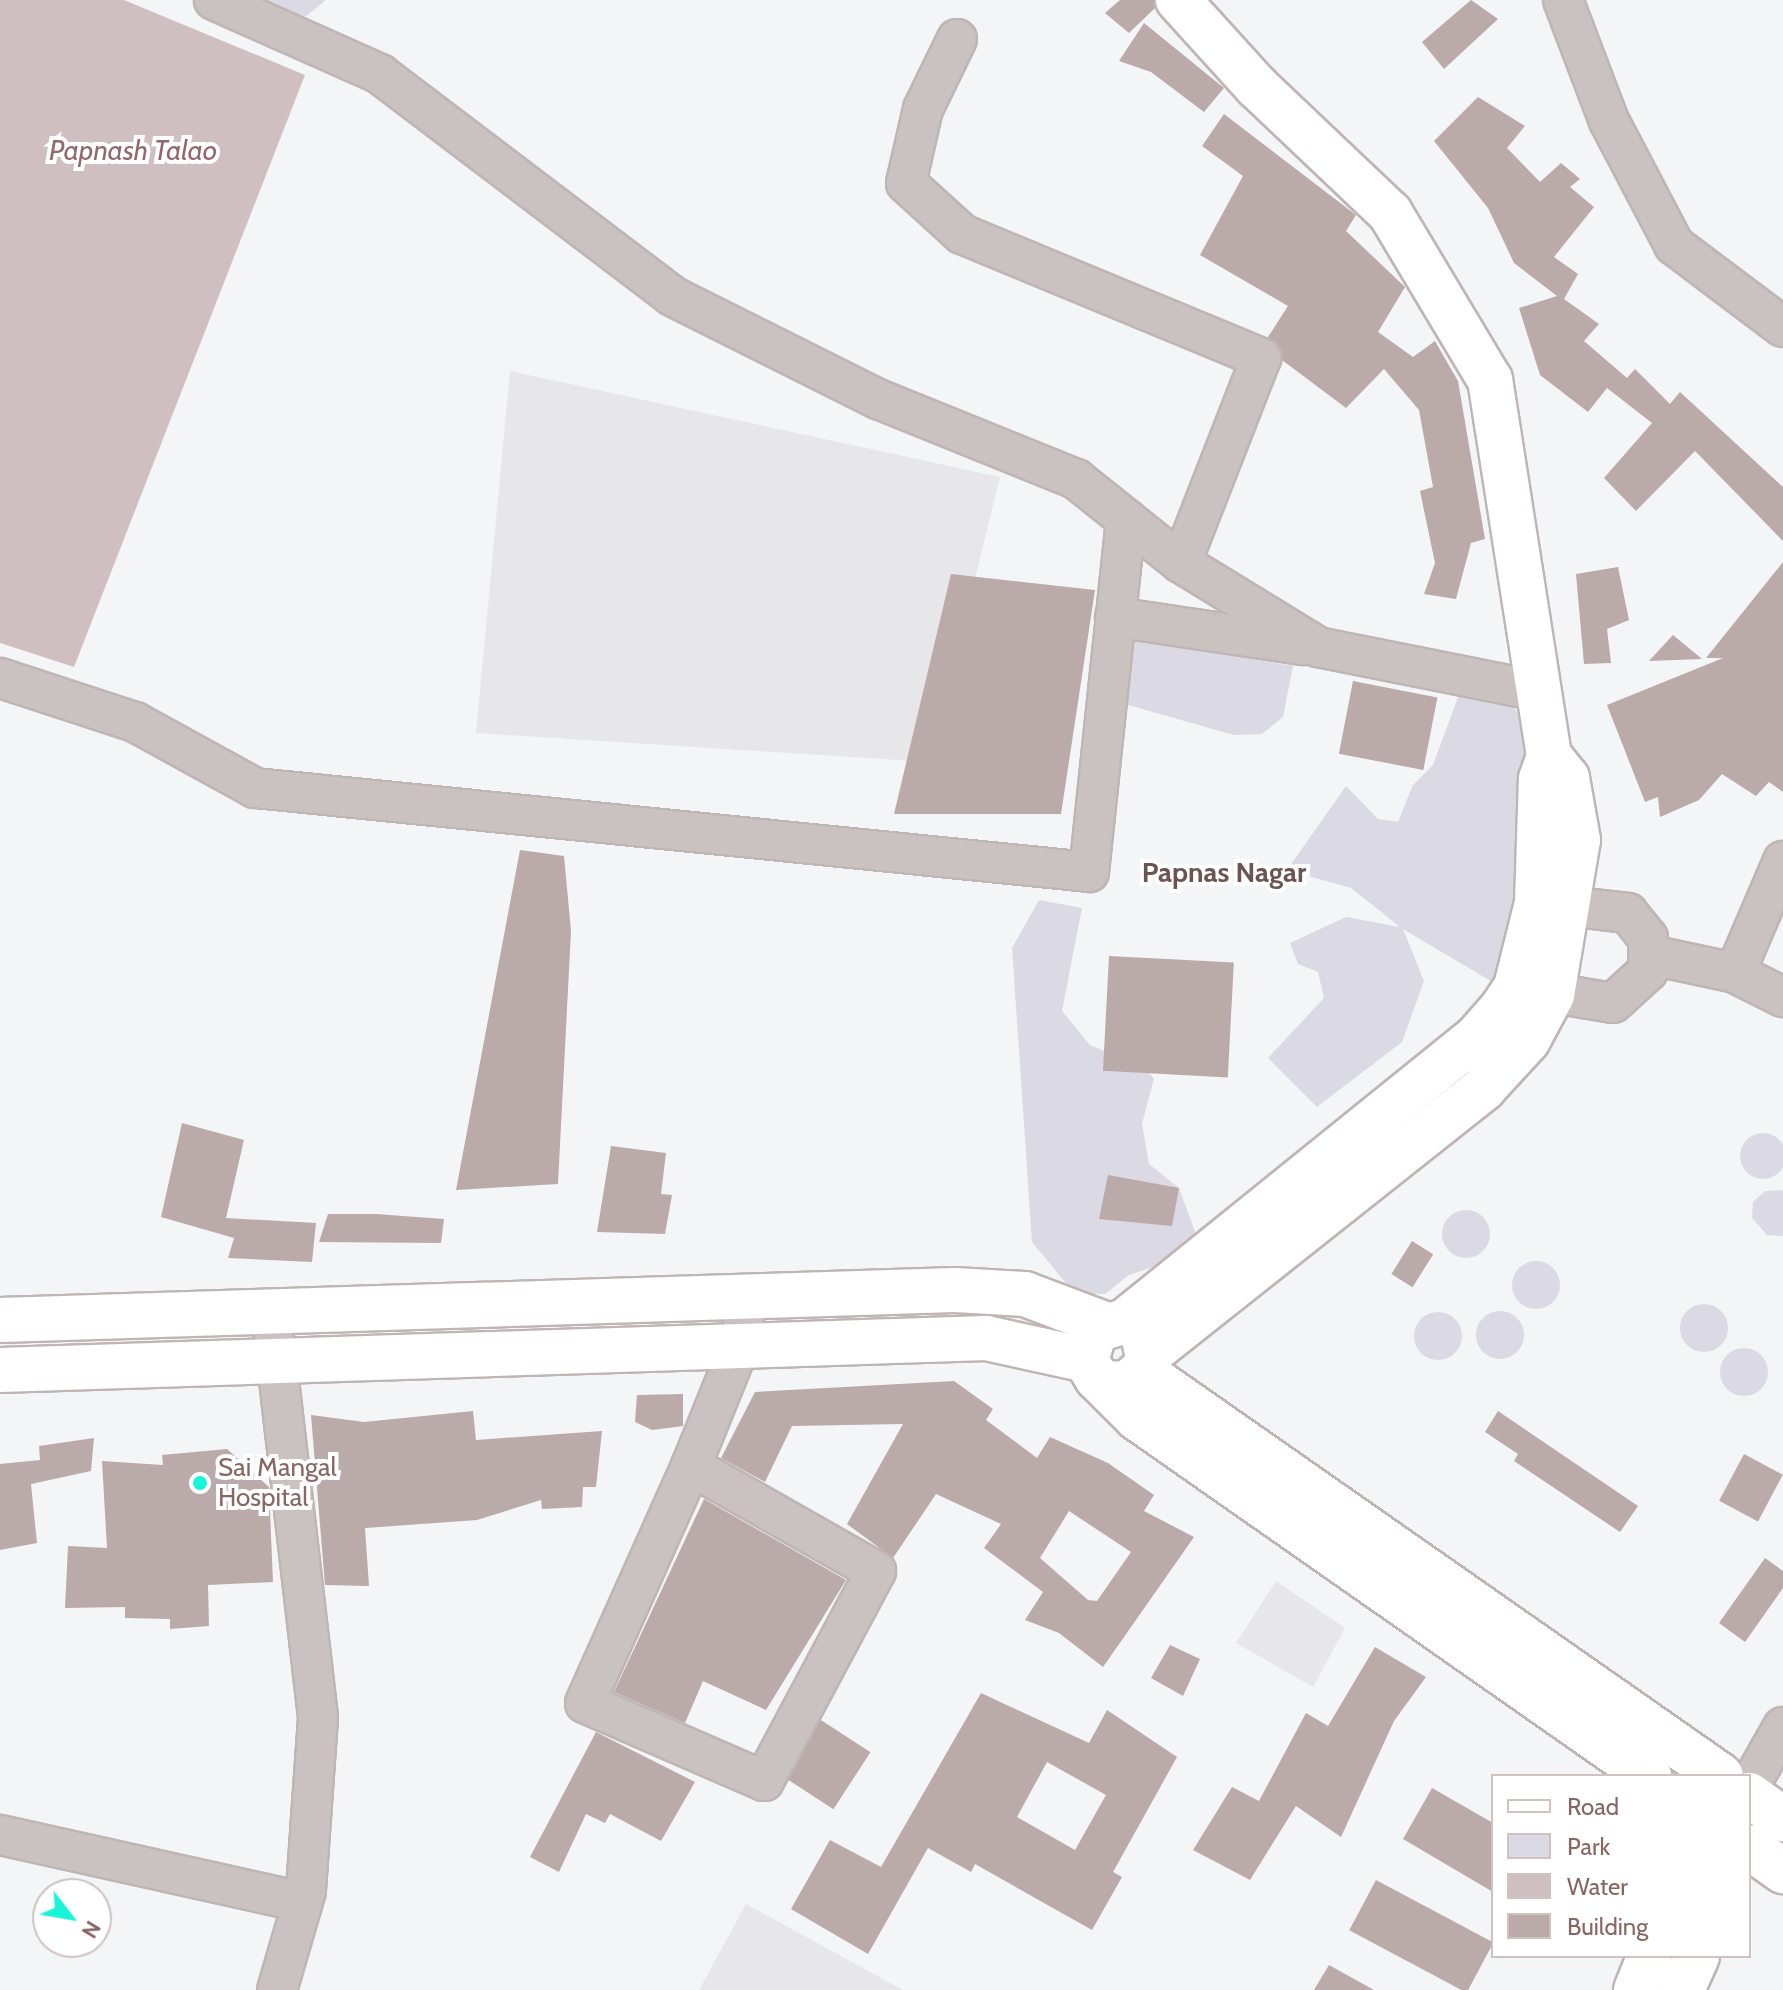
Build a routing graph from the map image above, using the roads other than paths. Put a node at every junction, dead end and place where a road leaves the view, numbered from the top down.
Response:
1 (214, 0) edge
2 (1178, 0) edge
3 (1563, 0) edge
4 (957, 39) dead end
5 (1783, 327) edge
6 (1126, 519) junction
7 (1181, 563) junction
8 (1115, 617) junction
9 (1318, 647) junction
10 (0, 678) edge
11 (1538, 691) junction
12 (1783, 861) edge
13 (1553, 904) junction
14 (1651, 955) junction
15 (1735, 973) junction
16 (1534, 991) junction
17 (1783, 997) edge
18 (748, 1298) junction
19 (271, 1311) junction
20 (0, 1320) edge
21 (739, 1347) junction
22 (1119, 1352) junction
23 (279, 1360) junction
24 (0, 1370) edge
25 (691, 1466) junction
26 (1423, 1594) junction
27 (1783, 1727) edge
28 (1647, 1774) edge
29 (1718, 1774) edge
30 (1751, 1783) edge
31 (1751, 1796) edge
32 (1783, 1819) edge
33 (0, 1835) edge
34 (1751, 1848) edge
35 (1783, 1871) edge
36 (303, 1902) junction
37 (1649, 1958) edge
38 (1696, 1958) edge
39 (277, 1990) edge
40 (1636, 1990) edge
41 (1682, 1990) edge

1 - 6 street
2 - 11 main road
3 - 5 street
4 - 7 street
6 - 7 street
6 - 8 street
7 - 9 street
8 - 9 street
8 - 10 street
9 - 11 street
11 - 13 main road
12 - 15 street
13 - 14 street
13 - 16 main road
14 - 15 street
14 - 16 street
15 - 17 street
16 - 22 main road
18 - 19 main road
18 - 21 street
18 - 22 main road
19 - 20 main road
19 - 23 street
21 - 22 main road
21 - 23 main road
21 - 25 street
22 - 26 main road
23 - 24 main road
23 - 36 street
25 - 25 street
26 - 28 main road
26 - 29 main road
27 - 30 street
31 - 32 main road
33 - 36 street
34 - 35 main road
36 - 39 street
37 - 40 main road
38 - 41 main road

